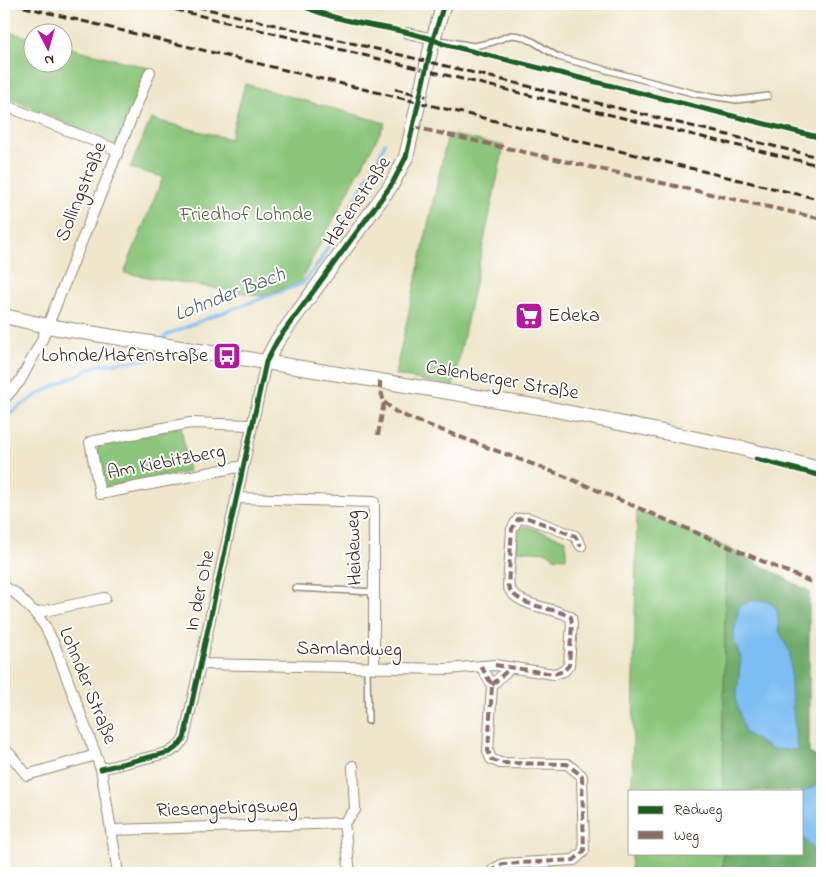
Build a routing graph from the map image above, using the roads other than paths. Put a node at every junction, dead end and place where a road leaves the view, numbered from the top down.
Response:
1 (444, 4) edge
2 (408, 33) dead end
3 (433, 39) junction
4 (150, 72) dead end
5 (768, 96) dead end
6 (4, 105) edge
7 (117, 150) junction
8 (4, 316) edge
9 (47, 326) junction
10 (266, 362) junction
11 (4, 400) edge
12 (251, 425) junction
13 (243, 466) junction
14 (822, 470) edge
15 (237, 498) junction
16 (581, 546) dead end
17 (4, 587) edge
18 (295, 588) dead end
19 (374, 592) junction
20 (105, 598) dead end
21 (35, 612) junction
22 (201, 664) junction
23 (481, 666) junction
24 (511, 667) junction
25 (371, 668) junction
26 (492, 685) junction
27 (368, 721) dead end
28 (8, 752) dead end
29 (96, 755) junction
30 (353, 766) dead end
31 (102, 769) junction
32 (344, 822) junction
33 (112, 830) junction
34 (118, 873) edge
35 (350, 873) edge
36 (491, 873) edge

1 - 3 street, Hafenstraße
2 - 3 street
3 - 5 lane
3 - 10 street, Hafenstraße
4 - 7 street, Sollingstraße
6 - 7 street
7 - 9 street, Sollingstraße
8 - 9 street
9 - 10 street, Calenberger Straße
9 - 11 street, Sollingstraße
10 - 12 street, In der Ohe
10 - 14 street, Calenberger Straße
12 - 13 street, In der Ohe
12 - 13 street, Am Kiebitzberg
13 - 15 street, In der Ohe
15 - 19 street, Heideweg
15 - 22 street, In der Ohe
16 - 24 street, Samlandweg
17 - 21 street, Lohnder Straße
18 - 19 lane
19 - 25 street, Heideweg
20 - 21 street
21 - 29 street, Lohnder Straße
22 - 25 street, Samlandweg
22 - 31 street, In der Ohe
23 - 24 street, Samlandweg
23 - 25 street, Samlandweg
23 - 26 street
24 - 26 street
25 - 27 lane
26 - 36 street
28 - 29 street
29 - 31 street, Lohnder Straße
30 - 32 street
31 - 33 street, Lohnder Straße
32 - 33 street, Riesengebirgsweg
32 - 35 street
33 - 34 street, Lohnder Straße

